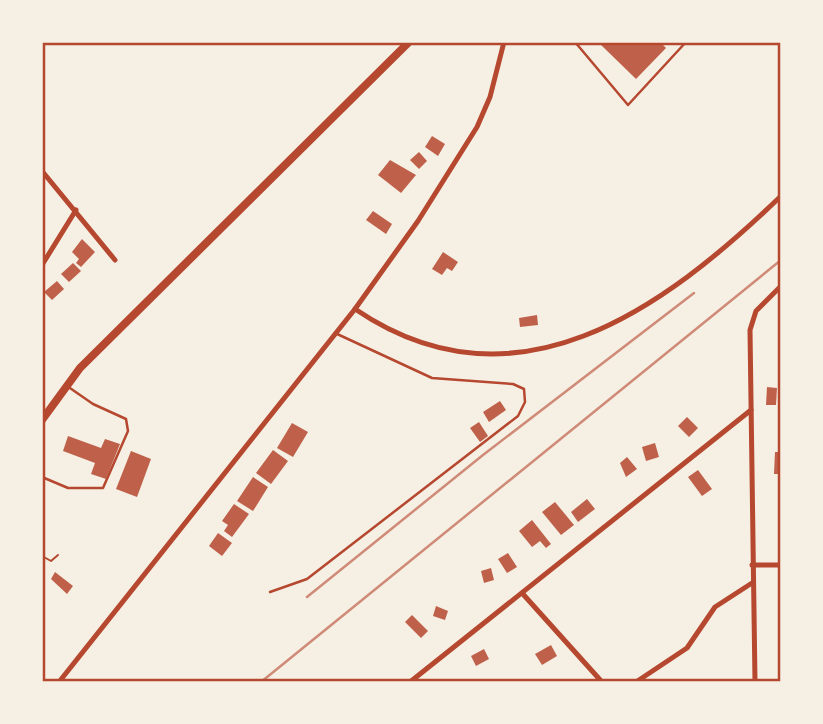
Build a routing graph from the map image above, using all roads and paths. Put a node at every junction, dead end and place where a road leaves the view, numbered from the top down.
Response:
1 (409, 42) edge
2 (504, 42) edge
3 (575, 42) edge
4 (686, 42) edge
5 (42, 171) edge
6 (781, 197) edge
7 (76, 210) junction
8 (115, 260) dead end
9 (42, 265) edge
10 (781, 286) edge
11 (355, 309) junction
12 (335, 332) junction
13 (66, 386) junction
14 (751, 410) junction
15 (42, 420) edge
16 (42, 477) edge
17 (58, 555) dead end
18 (42, 556) edge
19 (752, 565) junction
20 (781, 565) edge
21 (752, 583) junction
22 (270, 592) dead end
23 (522, 593) junction
24 (59, 682) edge
25 (410, 682) edge
26 (602, 682) edge
27 (636, 682) edge
28 (755, 682) edge

1 - 13 main road
2 - 11 street
3 - 4 lane
5 - 7 street
6 - 11 street
7 - 8 street
7 - 9 street
10 - 14 street
11 - 12 street
12 - 22 lane
12 - 24 street
13 - 15 main road
13 - 16 lane
14 - 19 street
14 - 23 street
17 - 18 path
19 - 20 street
19 - 21 street
21 - 27 street
21 - 28 street
23 - 25 street
23 - 26 street

